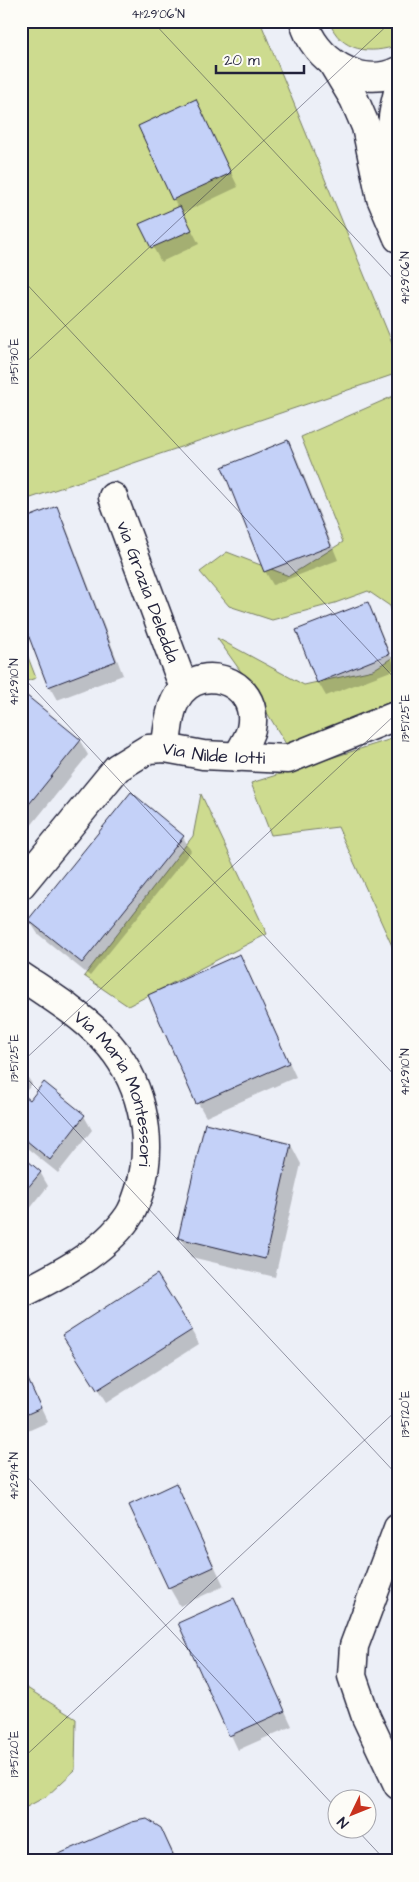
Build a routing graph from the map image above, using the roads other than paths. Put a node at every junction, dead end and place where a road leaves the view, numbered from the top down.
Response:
1 (304, 21) edge
2 (333, 64) junction
3 (398, 71) edge
4 (398, 92) edge
5 (398, 213) edge
6 (398, 238) edge
7 (113, 497) dead end
8 (184, 688) junction
9 (398, 716) edge
10 (165, 748) junction
11 (238, 757) junction
12 (21, 885) edge
13 (21, 976) edge
14 (21, 1294) edge
15 (398, 1528) edge
16 (398, 1785) edge

1 - 2 street
2 - 3 street
2 - 6 street
4 - 5 street
7 - 8 street, via Grazia Deledda
8 - 10 street
8 - 11 street
9 - 11 street, Via Nilde Iotti
10 - 11 street, Via Nilde Iotti
10 - 12 street, Via Nilde Iotti
13 - 14 street, Via Maria Montessori
15 - 16 street

